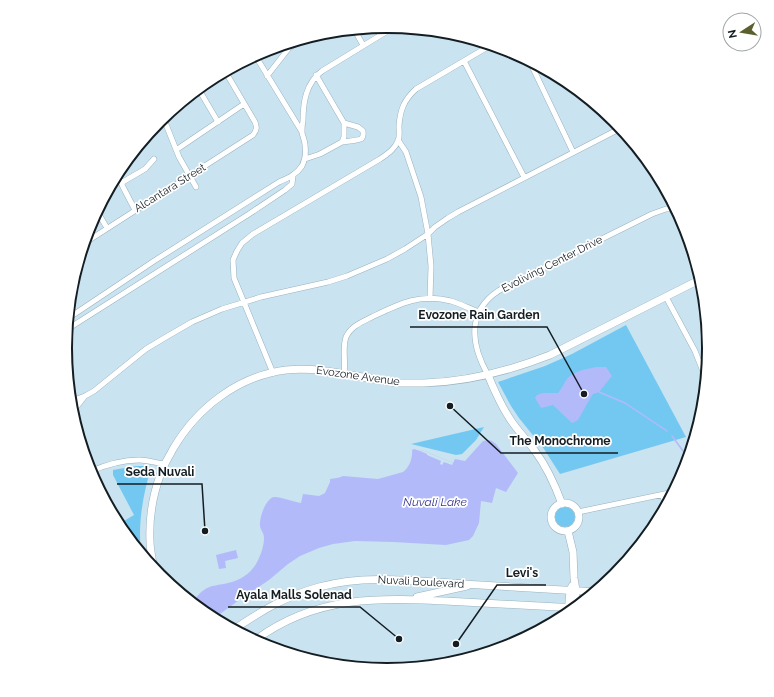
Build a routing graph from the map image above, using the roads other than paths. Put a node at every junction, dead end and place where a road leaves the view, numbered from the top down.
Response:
1 (383, 33) edge
2 (357, 35) edge
3 (363, 45) junction
4 (484, 49) edge
5 (285, 50) edge
6 (258, 61) edge
7 (464, 61) junction
8 (533, 69) edge
9 (316, 75) junction
10 (228, 76) edge
11 (267, 76) junction
12 (201, 94) edge
13 (244, 104) junction
14 (218, 122) junction
15 (344, 123) junction
16 (166, 124) edge
17 (615, 131) edge
18 (302, 133) junction
19 (398, 140) junction
20 (342, 142) junction
21 (176, 150) junction
22 (573, 152) junction
23 (154, 159) dead end
24 (305, 159) junction
25 (190, 176) junction
26 (293, 176) junction
27 (524, 177) junction
28 (121, 183) joint
29 (196, 187) dead end
30 (670, 209) edge
31 (135, 210) junction
32 (101, 217) edge
33 (107, 228) junction
34 (428, 234) junction
35 (92, 238) edge
36 (158, 259) junction
37 (163, 268) junction
38 (695, 282) edge
39 (666, 297) junction
40 (430, 298) junction
41 (243, 302) junction
42 (479, 312) junction
43 (73, 315) edge
44 (72, 326) edge
45 (702, 369) edge
46 (273, 373) junction
47 (344, 373) junction
48 (488, 375) junction
49 (85, 396) junction
50 (76, 399) edge
51 (77, 407) edge
52 (165, 464) junction
53 (96, 469) edge
54 (667, 494) edge
55 (662, 495) junction
56 (664, 499) edge
57 (562, 504) junction
58 (578, 512) junction
59 (568, 531) junction
60 (152, 560) edge
61 (475, 585) junction
62 (573, 590) junction
63 (588, 591) edge
64 (405, 600) junction
65 (573, 603) edge
66 (564, 609) edge
67 (238, 627) edge
68 (260, 637) edge

1 - 3 street
2 - 3 street
3 - 9 street
4 - 7 street
5 - 11 street
6 - 11 street
7 - 19 street
7 - 27 street
8 - 22 street
9 - 15 street
9 - 18 street
10 - 13 street
11 - 18 street
12 - 14 street
13 - 14 street
13 - 25 street, Alcantara Street
14 - 21 street
15 - 20 street
15 - 20 street
16 - 21 street
17 - 22 street
18 - 24 street
19 - 34 street
19 - 41 street
20 - 24 street
21 - 25 street
22 - 27 street
23 - 28 street
24 - 26 street
25 - 29 street
25 - 31 street, Alcantara Street
26 - 36 street
26 - 37 street
27 - 34 street
28 - 31 street
30 - 42 street, Evoliving Center Drive
31 - 33 street, Alcantara Street
32 - 33 street
33 - 35 street, Alcantara Street
34 - 40 street
34 - 41 street
36 - 37 street
36 - 43 street
37 - 44 street
38 - 39 street, Evozone Avenue
39 - 45 street
39 - 48 street, Evozone Avenue
40 - 42 street
40 - 47 street
41 - 46 street
41 - 49 street
42 - 48 street, Evoliving Center Drive
46 - 47 street, Evozone Avenue
46 - 52 street, Evozone Avenue
47 - 48 street, Evozone Avenue
48 - 57 street, Evoliving Center Drive
49 - 50 street
49 - 51 street
52 - 53 street
52 - 60 street, Evozone Avenue
54 - 55 street
55 - 56 street
55 - 58 street
57 - 58 street
57 - 59 street
58 - 59 street
59 - 62 street
61 - 62 street, Nuvali Boulevard
61 - 64 street
61 - 67 street, Nuvali Boulevard
62 - 63 street, Nuvali Boulevard
62 - 65 street
64 - 66 street, Nuvali Boulevard
64 - 68 street, Nuvali Boulevard

